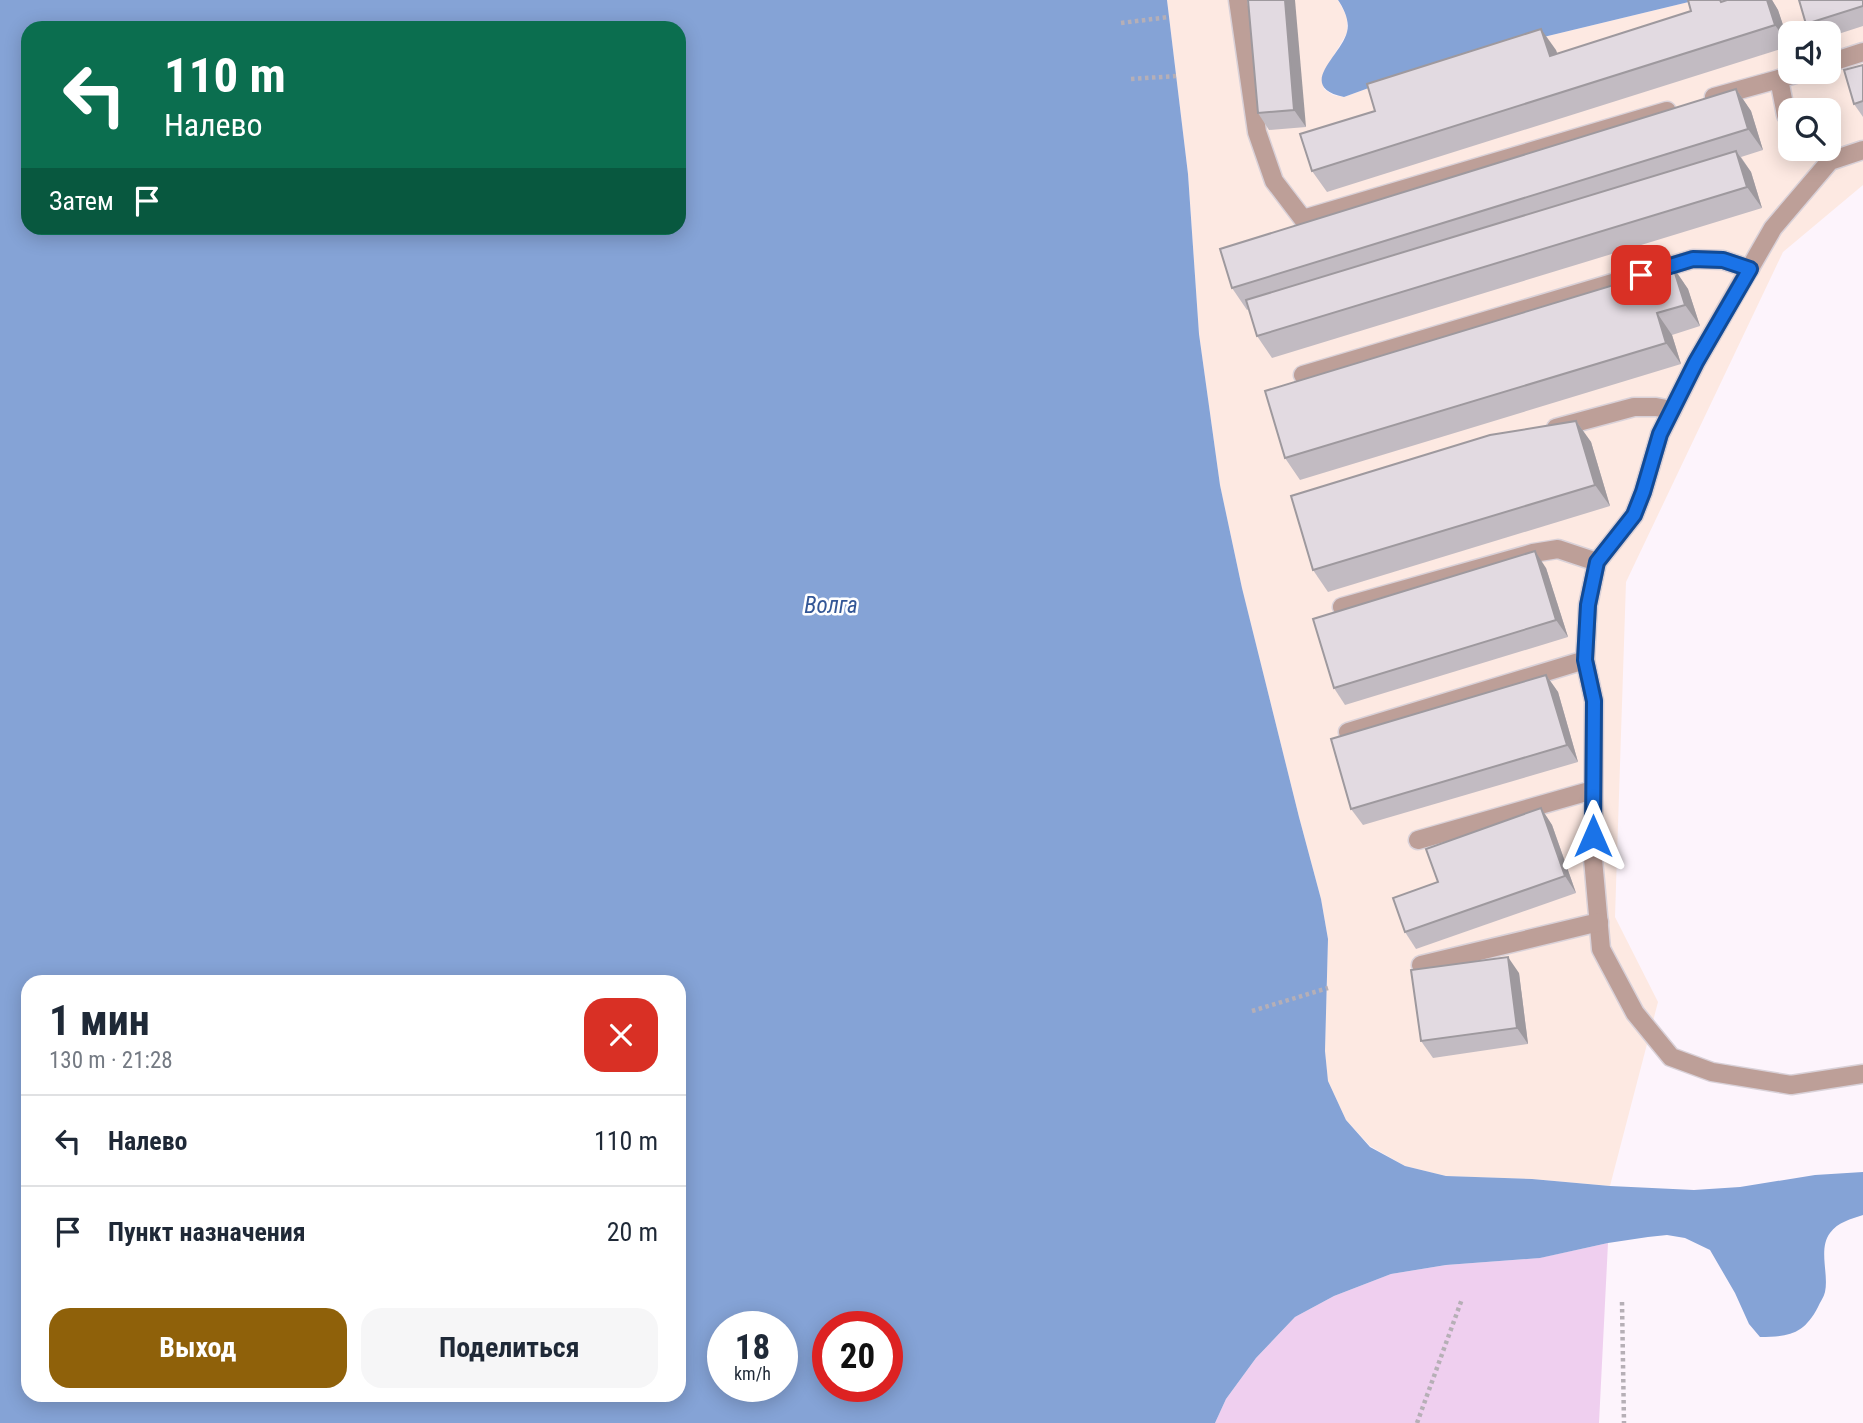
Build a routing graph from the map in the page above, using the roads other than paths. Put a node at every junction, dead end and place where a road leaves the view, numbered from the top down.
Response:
1 (1238, 0) edge
2 (1863, 52) edge
3 (1841, 59) edge
4 (1778, 79) edge
5 (1863, 150) edge
6 (1841, 153) edge
7 (1820, 161) edge
8 (1750, 269) junction
9 (1303, 375) dead end
10 (1672, 410) junction
11 (1542, 432) edge
12 (1597, 562) junction
13 (1342, 607) edge
14 (1585, 660) junction
15 (1348, 732) edge
16 (1593, 790) junction
17 (1418, 841) dead end
18 (1599, 922) junction
19 (1422, 965) edge
20 (1863, 1074) edge

1 - 4 lane
2 - 3 lane
5 - 6 lane
7 - 8 lane
8 - 9 lane
8 - 10 lane
10 - 11 lane
10 - 12 lane
12 - 13 lane
12 - 14 lane
14 - 15 lane
14 - 16 lane
16 - 17 lane
16 - 18 lane
18 - 19 lane
18 - 20 lane

